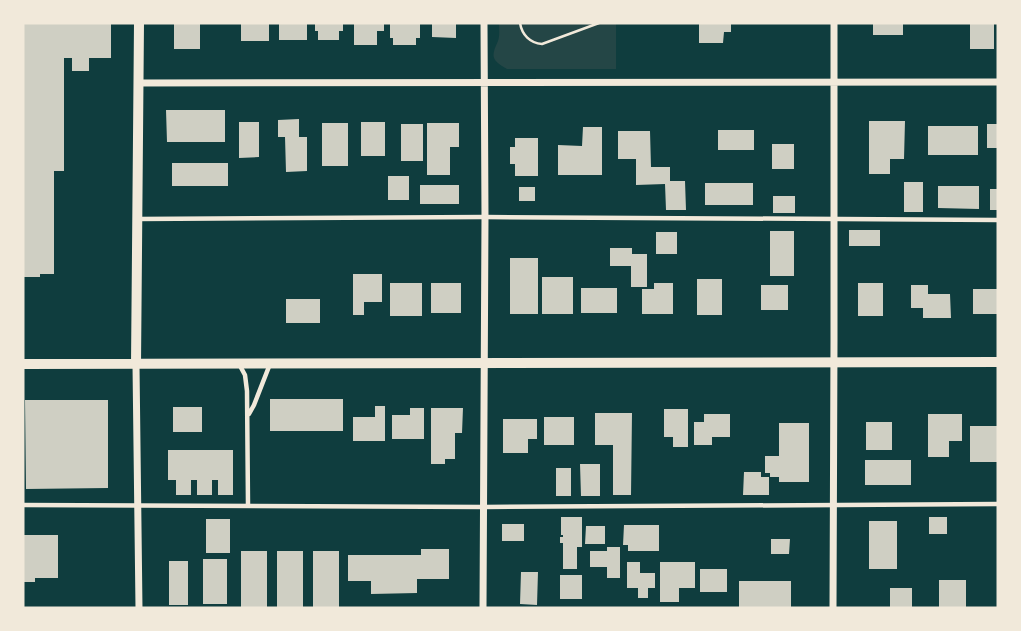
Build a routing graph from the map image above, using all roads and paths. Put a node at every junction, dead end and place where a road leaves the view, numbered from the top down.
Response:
1 (139, 23) edge
2 (484, 23) edge
3 (520, 23) edge
4 (599, 23) edge
5 (834, 23) edge
6 (998, 82) edge
7 (139, 83) junction
8 (833, 83) junction
9 (485, 84) junction
10 (485, 217) junction
11 (137, 219) junction
12 (835, 219) junction
13 (998, 220) edge
14 (834, 361) junction
15 (998, 362) edge
16 (23, 364) edge
17 (239, 364) junction
18 (270, 364) junction
19 (484, 364) junction
20 (136, 365) junction
21 (248, 415) junction
22 (998, 504) edge
23 (23, 505) edge
24 (138, 505) junction
25 (248, 505) junction
26 (834, 505) junction
27 (484, 507) junction
28 (139, 608) edge
29 (483, 608) edge
30 (832, 608) edge

1 - 7 street
2 - 9 street
3 - 4 path
5 - 8 street
6 - 8 street
7 - 9 street
7 - 11 street
8 - 9 street
8 - 12 street
9 - 10 street
10 - 11 lane
10 - 12 lane
10 - 19 street
11 - 20 street
12 - 13 lane
12 - 14 street
14 - 15 street
14 - 19 street
14 - 26 street
16 - 20 street
17 - 18 street
17 - 20 street
17 - 21 lane
18 - 19 street
18 - 21 lane
19 - 27 street
20 - 24 street
21 - 25 lane
22 - 26 lane
23 - 24 lane
24 - 25 lane
24 - 28 street
25 - 27 lane
26 - 27 lane
26 - 30 street
27 - 29 street

